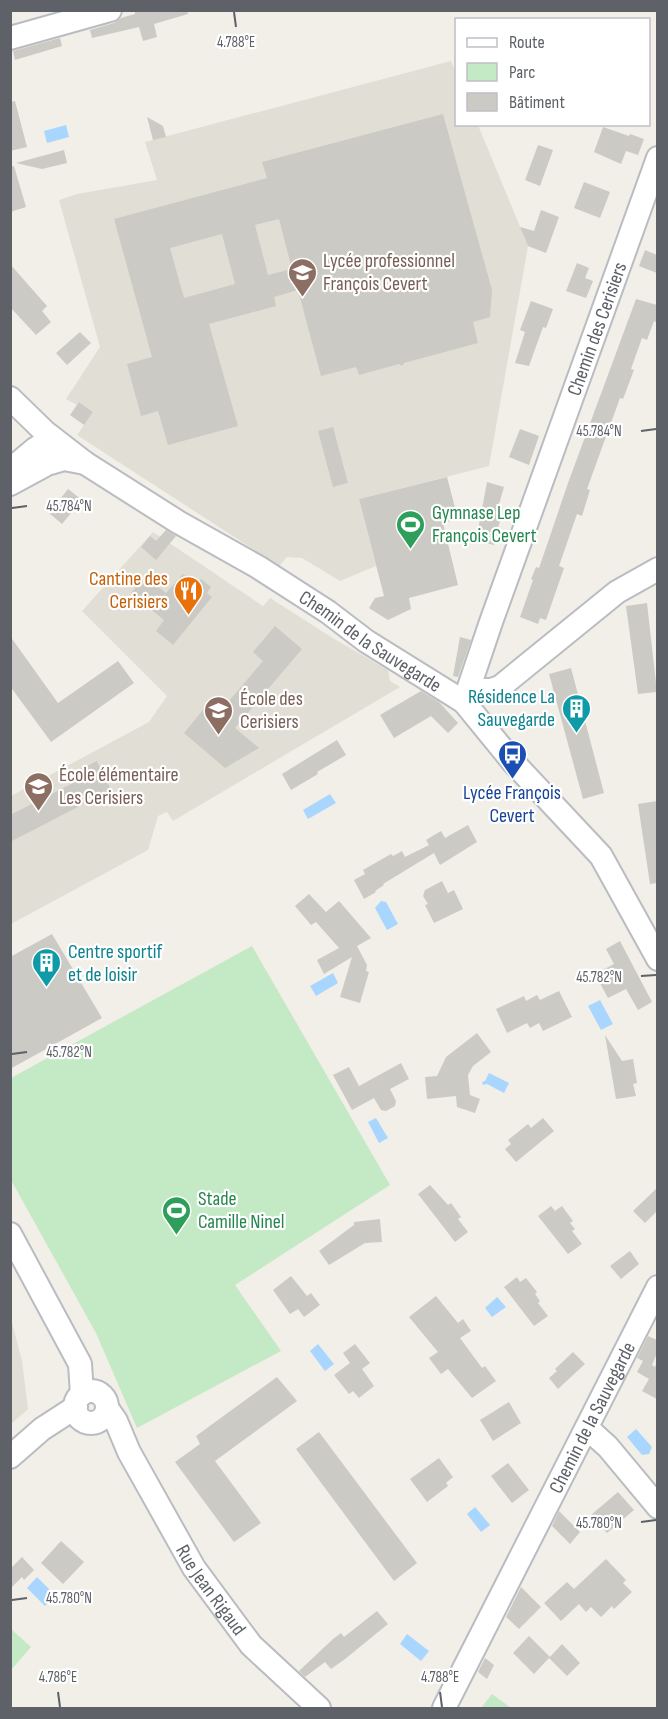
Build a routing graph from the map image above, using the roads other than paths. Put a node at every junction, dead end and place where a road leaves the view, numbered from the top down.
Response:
1 (110, 10) edge
2 (10, 38) edge
3 (657, 158) edge
4 (10, 398) edge
5 (52, 438) junction
6 (85, 463) junction
7 (10, 470) edge
8 (10, 484) edge
9 (657, 569) edge
10 (466, 696) junction
11 (657, 959) edge
12 (10, 1234) edge
13 (657, 1287) edge
14 (90, 1411) junction
15 (587, 1428) junction
16 (10, 1457) edge
17 (657, 1506) edge
18 (319, 1708) edge
19 (444, 1708) edge

1 - 2 street
3 - 10 street, Chemin des Cerisiers
4 - 5 street, Chemin de la Sauvegarde
5 - 6 street, Chemin de la Sauvegarde
5 - 7 street
6 - 8 street
6 - 10 street, Chemin de la Sauvegarde
9 - 10 street, Chemin de la Sauvegarde
10 - 11 street, Chemin de la Sauvegarde
12 - 14 street, Rue Jean Rigaud
13 - 15 street, Chemin de la Sauvegarde
14 - 16 street
14 - 18 street, Rue Jean Rigaud
15 - 17 street
15 - 19 street, Chemin de la Sauvegarde

